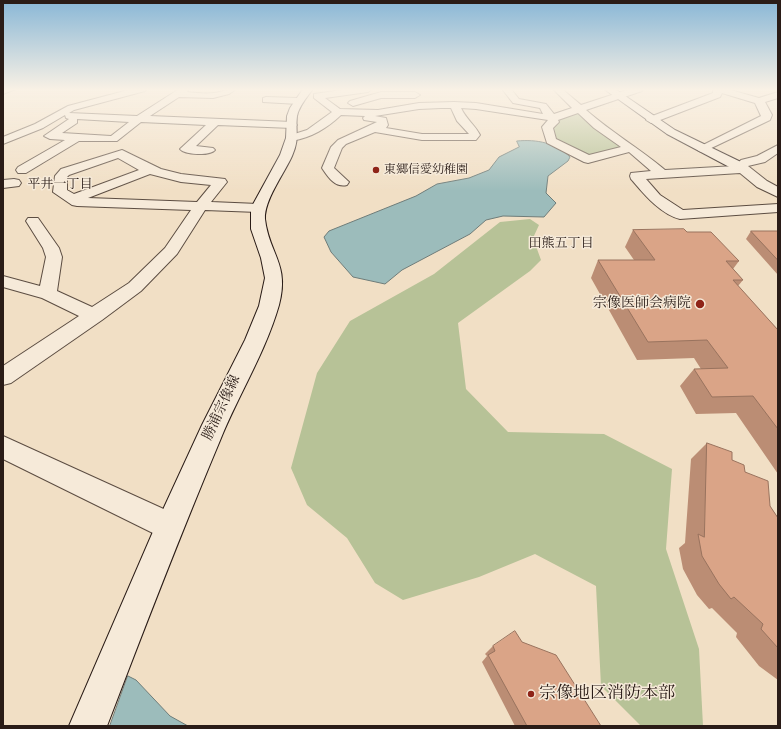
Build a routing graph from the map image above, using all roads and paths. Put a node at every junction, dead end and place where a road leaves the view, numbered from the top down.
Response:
1 (44, 123) edge
2 (70, 123) edge
3 (134, 123) edge
4 (214, 123) edge
5 (223, 123) edge
6 (292, 123) edge
7 (325, 123) edge
8 (383, 123) edge
9 (425, 123) edge
10 (465, 123) edge
11 (553, 123) edge
12 (595, 123) edge
13 (656, 123) edge
14 (756, 123) edge
15 (375, 128) junction
16 (292, 132) junction
17 (431, 136) junction
18 (76, 138) junction
19 (3, 141) edge
20 (631, 148) junction
21 (778, 148) edge
22 (703, 149) junction
23 (209, 150) dead end
24 (22, 170) dead end
25 (150, 170) junction
26 (744, 170) junction
27 (662, 174) junction
28 (769, 175) dead end
29 (342, 182) dead end
30 (778, 193) edge
31 (73, 200) junction
32 (201, 206) junction
33 (258, 208) junction
34 (778, 208) edge
35 (33, 222) dead end
36 (3, 281) edge
37 (48, 294) junction
38 (95, 316) junction
39 (3, 377) edge
40 (3, 447) edge
41 (169, 526) junction
42 (88, 726) edge

1 - 19 street
2 - 18 street
3 - 18 street
4 - 23 street
5 - 16 street
6 - 16 main road, 勝浦宗像線
7 - 16 street
8 - 15 street
9 - 17 street
10 - 17 street
11 - 20 street
12 - 20 street
13 - 22 main road
14 - 22 street
15 - 17 street
15 - 29 street
16 - 33 main road, 勝浦宗像線
18 - 24 street
20 - 27 street
21 - 26 street
22 - 26 main road
25 - 31 street
25 - 31 street
25 - 32 street
26 - 27 street
26 - 28 street
26 - 30 street
27 - 34 street
31 - 32 street
32 - 33 street
32 - 38 street
33 - 41 main road, 勝浦宗像線
35 - 37 street
36 - 37 street
37 - 38 street
38 - 39 street
40 - 41 street
41 - 42 main road, 勝浦宗像線

